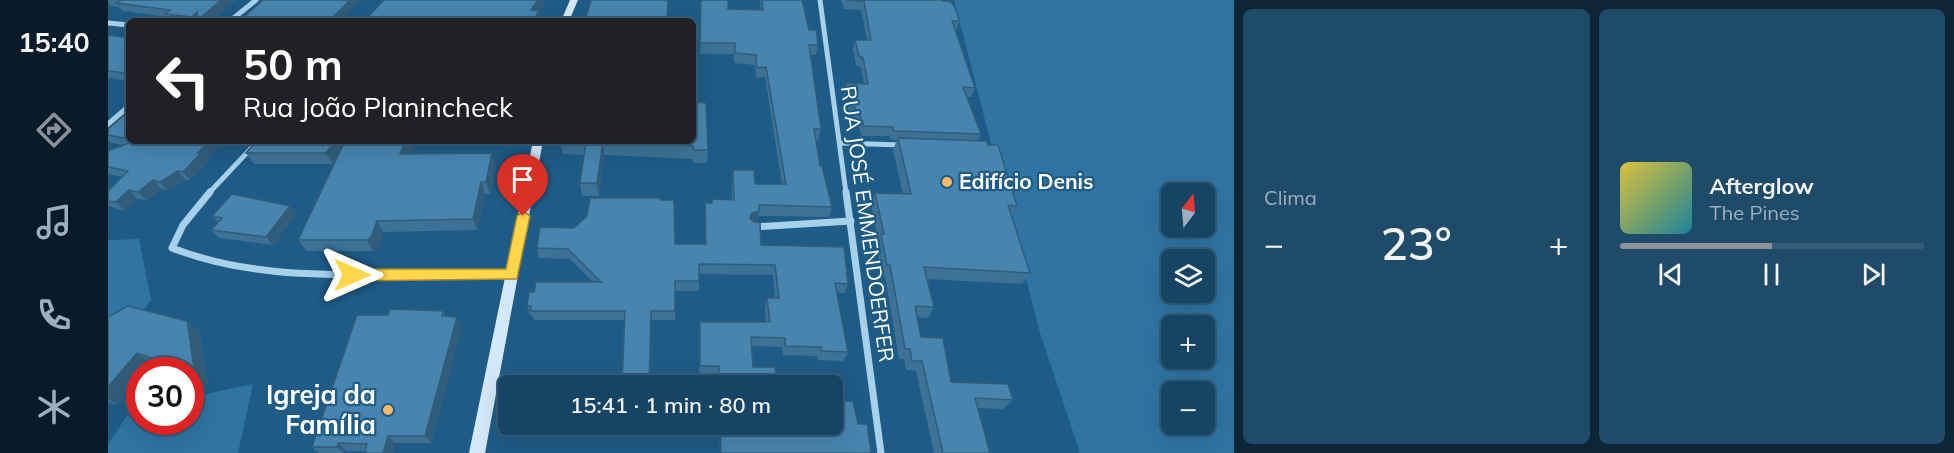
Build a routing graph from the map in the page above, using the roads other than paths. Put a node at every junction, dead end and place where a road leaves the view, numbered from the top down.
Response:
1 (256, 0) edge
2 (574, 0) edge
3 (820, 0) edge
4 (234, 18) edge
5 (566, 18) edge
6 (108, 23) edge
7 (126, 26) edge
8 (126, 109) edge
9 (108, 124) edge
10 (840, 143) junction
11 (255, 144) edge
12 (537, 144) edge
13 (911, 145) edge
14 (851, 221) junction
15 (754, 226) edge
16 (512, 275) junction
17 (477, 453) edge
18 (881, 453) edge

1 - 4 street
2 - 5 main road
3 - 10 street, RUA JOSÉ EMMENDOERFER
6 - 7 street
8 - 9 street
10 - 13 street
10 - 14 street, RUA JOSÉ EMMENDOERFER
11 - 16 street
12 - 16 main road
14 - 15 street
14 - 18 street, RUA JOSÉ EMMENDOERFER
16 - 17 main road

